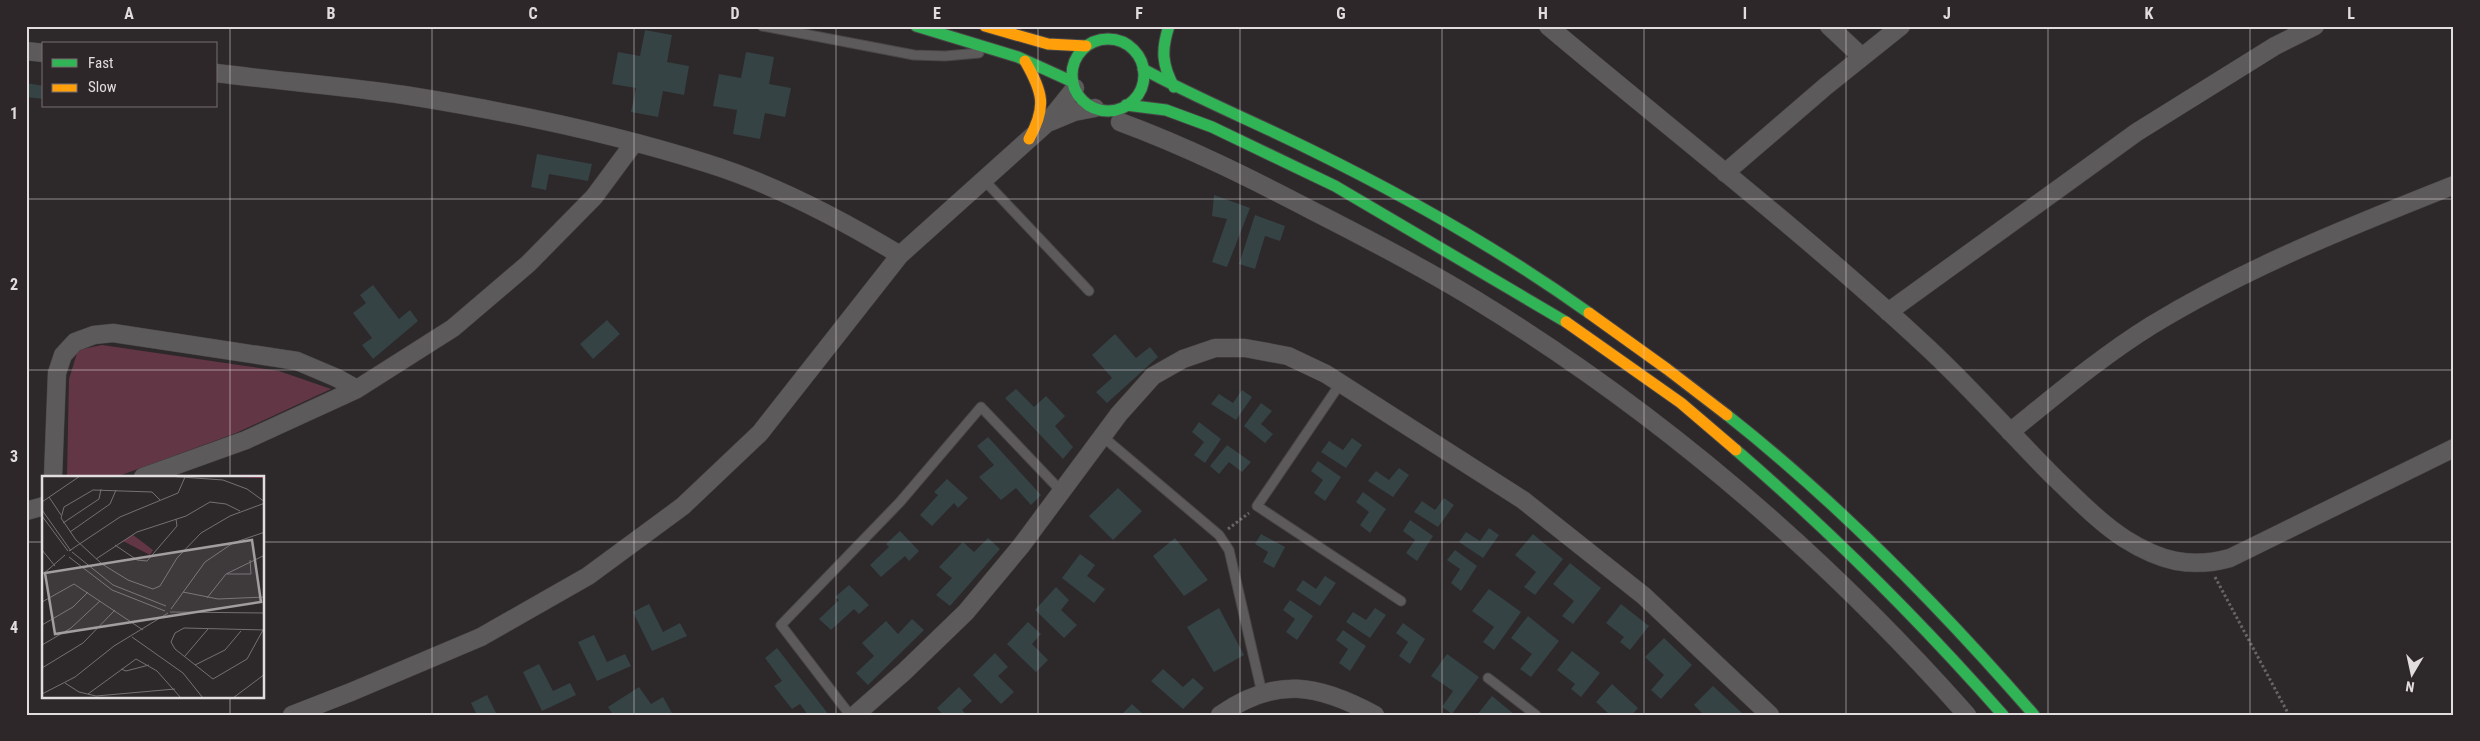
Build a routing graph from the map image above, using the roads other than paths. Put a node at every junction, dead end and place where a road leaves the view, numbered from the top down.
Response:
1 (762, 26) edge
2 (916, 26) edge
3 (985, 26) edge
4 (1013, 26) edge
5 (1168, 26) edge
6 (1548, 26) edge
7 (1829, 26) edge
8 (1901, 26) edge
9 (2315, 26) edge
10 (1020, 36) junction
11 (1139, 39) dead end
12 (1119, 41) junction
13 (1086, 46) junction
14 (26, 51) edge
15 (996, 51) junction
16 (42, 53) edge
17 (1862, 57) junction
18 (1025, 61) junction
19 (1142, 65) junction
20 (218, 73) edge
21 (1074, 85) junction
22 (1174, 87) junction
23 (1126, 105) junction
24 (1096, 108) junction
25 (1120, 122) dead end
26 (1047, 123) junction
27 (1029, 139) junction
28 (634, 143) junction
29 (1725, 173) junction
30 (984, 180) junction
31 (2454, 185) edge
32 (900, 255) junction
33 (1089, 291) dead end
34 (1888, 312) junction
35 (1340, 384) junction
36 (357, 389) junction
37 (2010, 432) junction
38 (1102, 436) junction
39 (2454, 448) edge
40 (53, 476) edge
41 (146, 476) edge
42 (1061, 492) junction
43 (42, 506) edge
44 (26, 510) edge
45 (1401, 601) dead end
46 (1488, 678) dead end
47 (1262, 693) junction
48 (292, 715) edge
49 (850, 715) edge
50 (855, 715) edge
51 (1220, 715) edge
52 (1375, 715) edge
53 (1536, 715) edge
54 (1770, 715) edge
55 (1967, 715) edge
56 (2003, 715) edge
57 (2034, 715) edge

1 - 15 lane
2 - 15 street
3 - 10 street
4 - 10 lane
5 - 19 street
5 - 22 street
6 - 29 street
7 - 17 street
8 - 17 street
9 - 34 street
10 - 13 street
11 - 12 street
12 - 13 street
12 - 19 street
13 - 21 street
14 - 16 street
15 - 18 street
17 - 29 street
18 - 21 street
18 - 27 street
19 - 22 street
19 - 23 street
20 - 28 street
21 - 24 street
21 - 26 street
22 - 57 street
23 - 24 street
23 - 56 street
24 - 26 street
25 - 55 street
26 - 27 street
27 - 30 street
28 - 32 street
28 - 36 street
29 - 34 street
30 - 32 street
30 - 33 lane
31 - 37 street
32 - 48 street
34 - 37 street
35 - 38 street
35 - 45 lane
35 - 54 street
36 - 40 street
36 - 41 street
37 - 39 street
38 - 42 street
38 - 47 lane
42 - 49 lane
42 - 50 street
43 - 44 street
46 - 53 lane
47 - 51 street
47 - 52 street

